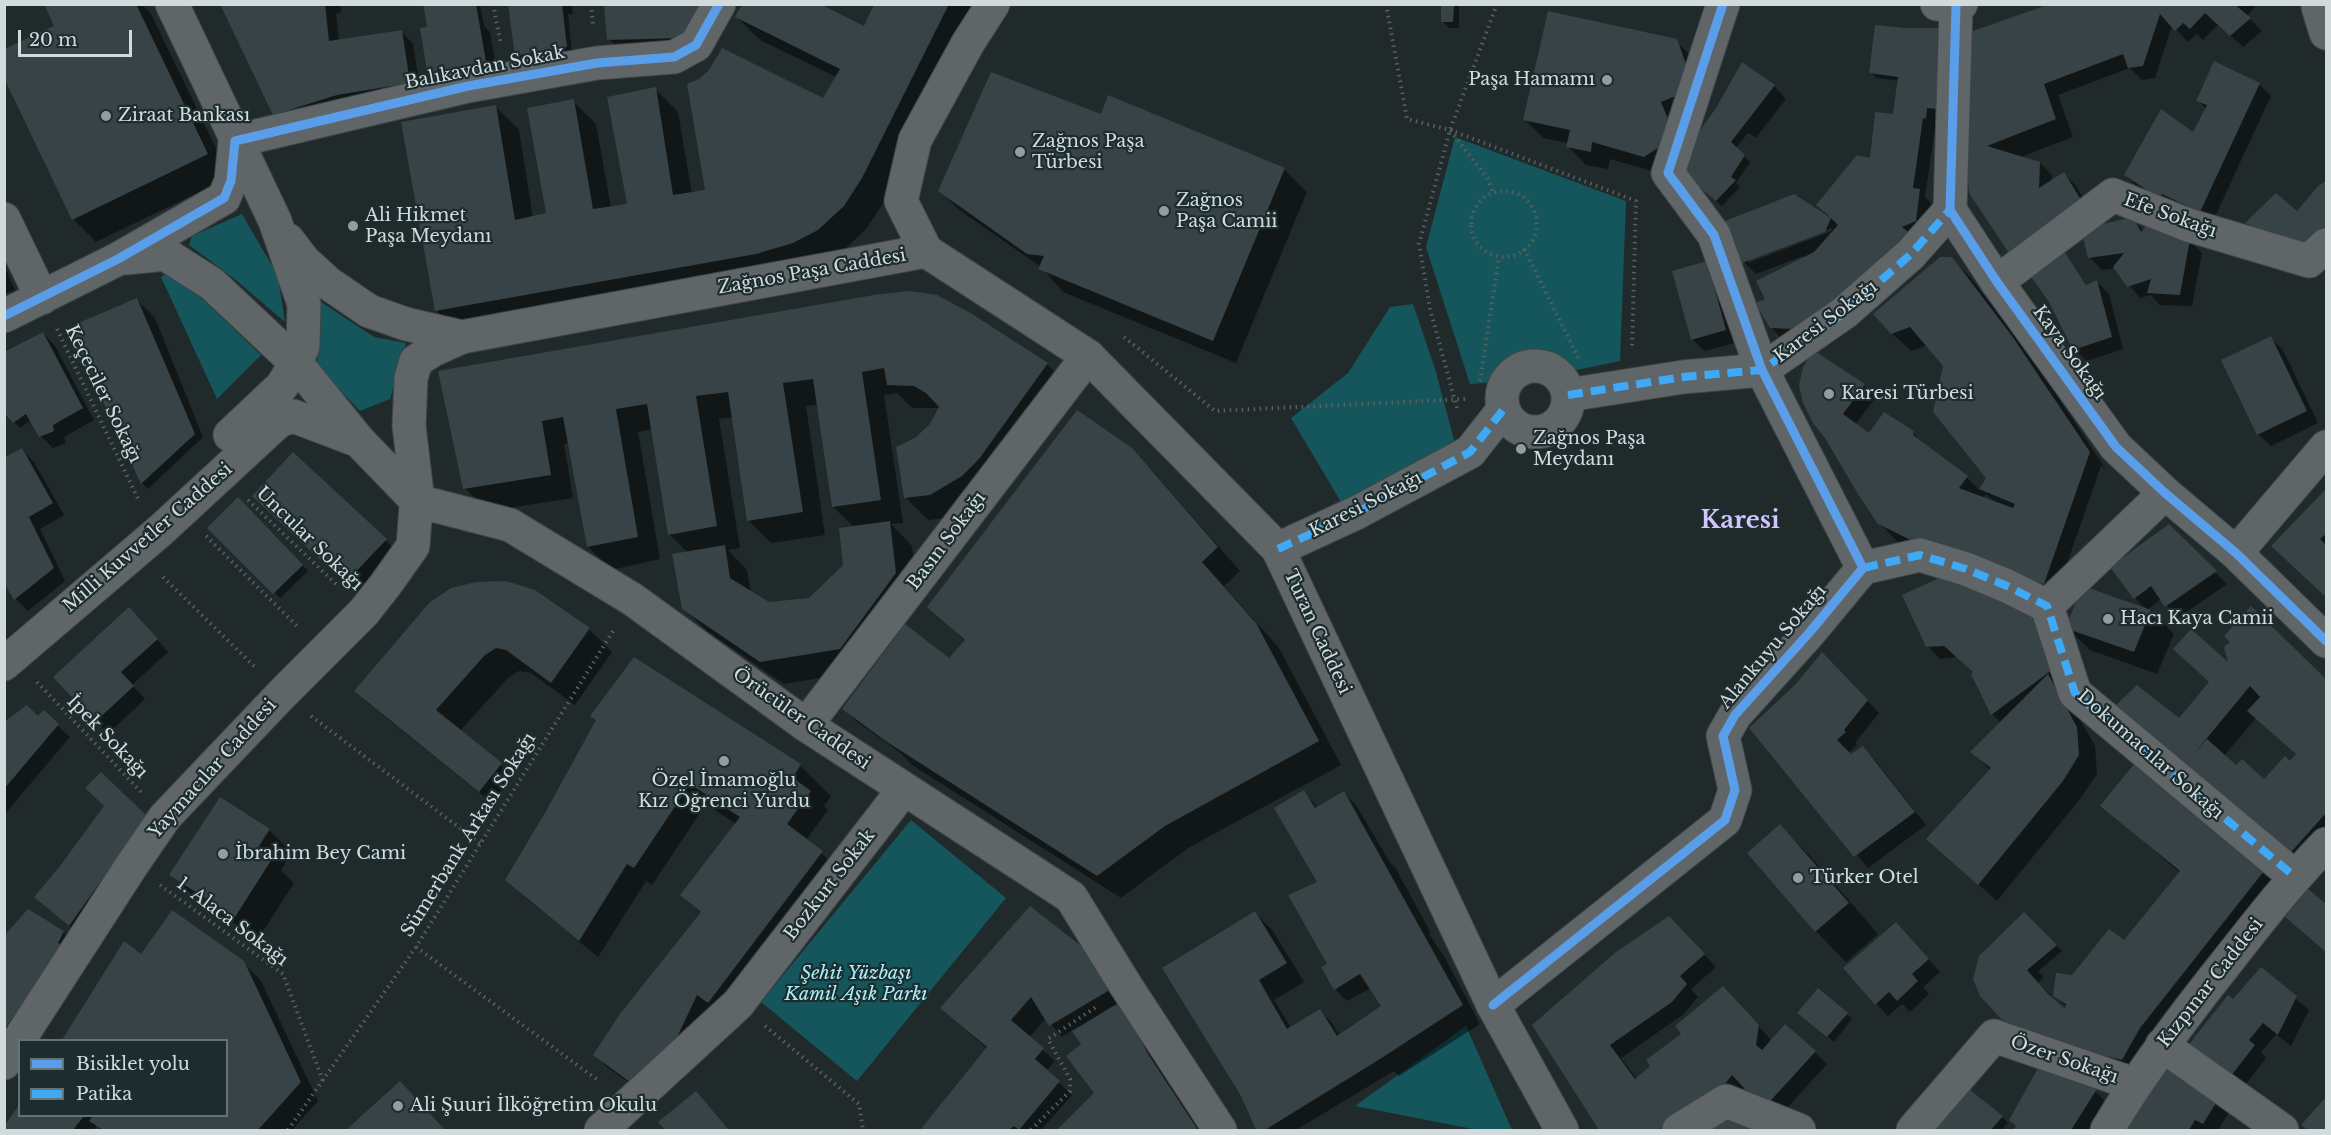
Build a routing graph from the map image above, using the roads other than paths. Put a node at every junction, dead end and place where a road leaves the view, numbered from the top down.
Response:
1 (172, 4) edge
2 (719, 4) edge
3 (993, 4) edge
4 (1724, 4) edge
5 (1951, 5) edge
6 (235, 141) junction
7 (1950, 210) junction
8 (4, 219) edge
9 (275, 221) junction
10 (2326, 245) edge
11 (926, 251) junction
12 (118, 259) junction
13 (1997, 282) junction
14 (42, 298) junction
15 (4, 316) edge
16 (462, 337) junction
17 (1094, 362) junction
18 (296, 363) junction
19 (1762, 370) junction
20 (1581, 393) junction
21 (1494, 402) junction
22 (359, 441) junction
23 (2326, 447) edge
24 (2165, 493) junction
25 (417, 501) junction
26 (1278, 549) junction
27 (2236, 554) junction
28 (1863, 567) junction
29 (77, 600) junction
30 (2047, 606) junction
31 (2326, 641) edge
32 (17, 670) edge
33 (806, 725) junction
34 (904, 789) junction
35 (2326, 844) edge
36 (2294, 876) junction
37 (1493, 1005) junction
38 (20, 1039) edge
39 (18, 1041) edge
40 (2162, 1045) junction
41 (4, 1063) edge
42 (2134, 1084) junction
43 (601, 1131) edge
44 (1220, 1131) edge
45 (1562, 1131) edge
46 (1679, 1131) edge
47 (1799, 1131) edge
48 (1913, 1131) edge
49 (2108, 1131) edge
50 (2282, 1131) edge

1 - 6 street
2 - 6 street, Balıkavdan Sokak
3 - 11 street, Zağnos Paşa Caddesi
4 - 19 street
5 - 7 street
6 - 9 street
6 - 12 street
7 - 13 street, Kaya Sokağı
7 - 19 street, Karesi Sokağı
8 - 14 street
9 - 16 street
9 - 18 street
10 - 13 street, Efe Sokağı
11 - 16 street, Zağnos Paşa Caddesi
11 - 17 street, Turan Caddesi
12 - 14 street
12 - 18 street
13 - 24 street, Kaya Sokağı
14 - 15 street
16 - 25 street, Yaymacılar Caddesi
17 - 26 street, Turan Caddesi
17 - 33 street, Basın Sokağı
18 - 22 street
18 - 29 street
19 - 20 street, Karesi Sokağı
19 - 28 street
20 - 21 street
20 - 21 street
21 - 26 street, Karesi Sokağı
22 - 25 street
22 - 29 street, Milli Kuvvetler Caddesi
23 - 27 street
24 - 27 street, Kaya Sokağı
24 - 30 street
25 - 33 street, Örücüler Caddesi
25 - 38 street, Yaymacılar Caddesi
26 - 37 street, Turan Caddesi
27 - 31 street, Kaya Sokağı
28 - 30 street
28 - 37 street, Alankuyu Sokağı
29 - 32 street, Milli Kuvvetler Caddesi
30 - 36 street, Dokumacılar Sokağı
33 - 34 street, Örücüler Caddesi
34 - 43 street, Bozkurt Sokak
34 - 44 street, Örücüler Caddesi
35 - 36 street, Kızpınar Caddesi
36 - 40 street, Kızpınar Caddesi
37 - 45 street, Turan Caddesi
39 - 41 street, Yaymacılar Caddesi
40 - 42 street, Kızpınar Caddesi
40 - 50 street
42 - 48 street, Özer Sokağı
42 - 49 street, Kızpınar Caddesi
46 - 47 street

